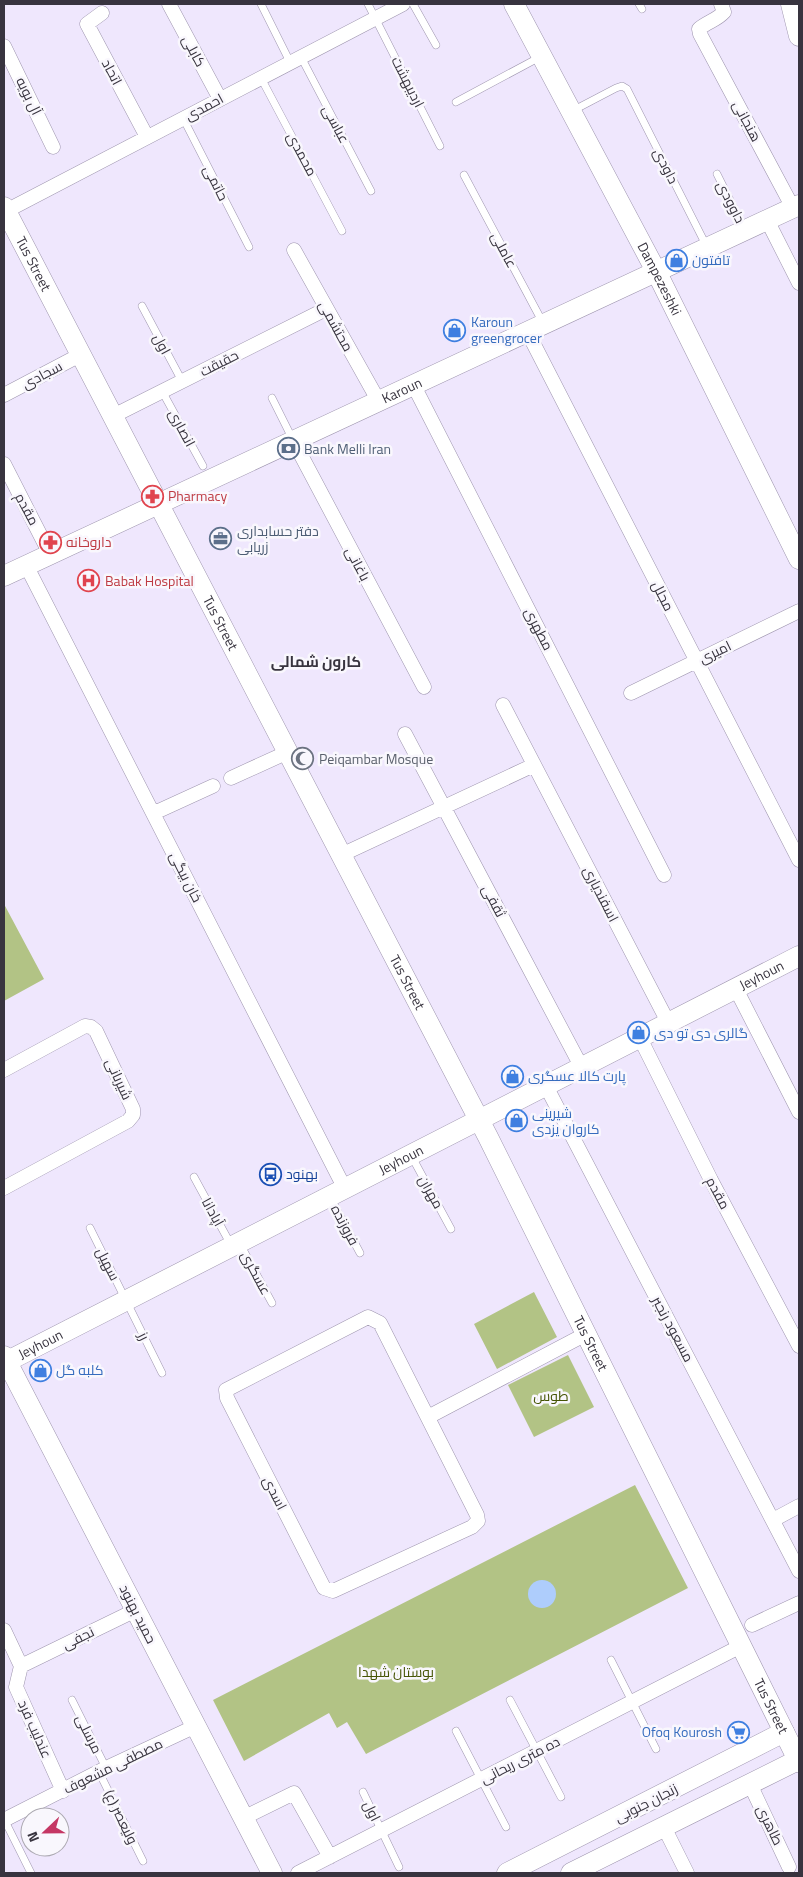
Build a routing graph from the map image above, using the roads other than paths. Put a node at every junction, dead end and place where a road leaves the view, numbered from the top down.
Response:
1 (169, 4) edge
2 (260, 4) edge
3 (368, 4) edge
4 (403, 4) edge
5 (413, 4) edge
6 (721, 4) edge
7 (791, 4) edge
8 (519, 6) edge
9 (102, 13) dead end
10 (375, 18) junction
11 (799, 36) edge
12 (436, 45) dead end
13 (4, 46) edge
14 (542, 56) junction
15 (295, 60) junction
16 (262, 78) junction
17 (220, 99) junction
18 (456, 102) dead end
19 (571, 112) junction
20 (183, 118) junction
21 (147, 137) junction
22 (53, 146) dead end
23 (440, 146) dead end
24 (716, 174) dead end
25 (464, 175) dead end
26 (371, 191) dead end
27 (796, 206) edge
28 (5, 209) edge
29 (767, 220) junction
30 (745, 230) junction
31 (342, 231) dead end
32 (250, 247) dead end
33 (708, 247) junction
34 (294, 250) dead end
35 (656, 272) junction
36 (799, 283) edge
37 (142, 306) dead end
38 (326, 309) junction
39 (535, 328) junction
40 (80, 355) junction
41 (182, 381) junction
42 (413, 384) junction
43 (162, 391) junction
44 (4, 394) edge
45 (272, 398) dead end
46 (378, 400) junction
47 (113, 416) junction
48 (293, 440) junction
49 (4, 464) edge
50 (203, 466) dead end
51 (158, 503) junction
52 (50, 554) junction
53 (799, 559) edge
54 (26, 565) junction
55 (4, 576) edge
56 (799, 611) edge
57 (696, 661) junction
58 (424, 687) dead end
59 (631, 693) dead end
60 (503, 705) dead end
61 (405, 734) dead end
62 (288, 752) junction
63 (534, 765) junction
64 (231, 778) dead end
65 (213, 786) dead end
66 (444, 807) junction
67 (154, 813) junction
68 (341, 855) junction
69 (799, 860) edge
70 (664, 875) dead end
71 (799, 956) edge
72 (736, 989) junction
73 (668, 1024) junction
74 (640, 1038) junction
75 (582, 1068) junction
76 (4, 1070) edge
77 (546, 1086) junction
78 (799, 1112) edge
79 (479, 1120) junction
80 (411, 1155) junction
81 (194, 1178) dead end
82 (4, 1188) edge
83 (338, 1193) junction
84 (90, 1228) dead end
85 (451, 1229) dead end
86 (236, 1244) junction
87 (360, 1253) dead end
88 (126, 1300) junction
89 (272, 1303) dead end
90 (586, 1334) junction
91 (799, 1346) edge
92 (5, 1360) edge
93 (162, 1373) dead end
94 (428, 1417) junction
95 (799, 1506) edge
96 (772, 1520) junction
97 (799, 1571) edge
98 (799, 1603) edge
99 (136, 1610) junction
100 (752, 1625) dead end
101 (4, 1630) edge
102 (741, 1646) junction
103 (9, 1653) edge
104 (612, 1660) dead end
105 (21, 1666) junction
106 (72, 1700) dead end
107 (510, 1700) dead end
108 (632, 1702) junction
109 (196, 1726) junction
110 (456, 1731) dead end
111 (784, 1732) junction
112 (656, 1749) dead end
113 (538, 1750) junction
114 (799, 1761) edge
115 (102, 1770) junction
116 (481, 1780) junction
117 (750, 1784) junction
118 (63, 1791) junction
119 (363, 1792) dead end
120 (561, 1797) dead end
121 (244, 1818) junction
122 (4, 1820) edge
123 (506, 1827) dead end
124 (664, 1827) junction
125 (382, 1830) junction
126 (330, 1857) junction
127 (143, 1861) dead end
128 (399, 1867) dead end
129 (789, 1867) dead end
130 (31, 1873) edge
131 (272, 1873) edge
132 (298, 1873) edge
133 (507, 1873) edge
134 (571, 1873) edge
135 (687, 1873) edge

1 - 17 street, کابلی
2 - 15 lane, عباسی
3 - 10 lane, اردیبهشت
4 - 10 street, احمدی
5 - 12 lane
6 - 27 street, هنجانی
7 - 11 street
8 - 14 street, Dampezeshki
9 - 21 street, اتحاد
10 - 15 street, احمدی
10 - 23 lane, اردیبهشت
13 - 22 street, آل بویه
14 - 18 lane
14 - 19 street, Dampezeshki
15 - 16 street, احمدی
15 - 26 lane, عباسی
16 - 17 street, احمدی
16 - 31 lane, محمدی
17 - 20 street, احمدی
19 - 33 lane, داودی
19 - 35 street, Dampezeshki
20 - 21 street, احمدی
20 - 32 lane, حاتمی
21 - 28 street, احمدی
24 - 30 lane, داوودی
25 - 39 lane, عاملی
27 - 29 street, Karoun
28 - 40 street, Tus Street
29 - 30 street, Karoun
29 - 36 street
30 - 33 street, Karoun
33 - 35 street, Karoun
34 - 38 street, محتشمی
35 - 39 street, Karoun
35 - 53 street, Dampezeshki
37 - 41 lane, اول
38 - 41 street, حقیقت
38 - 46 street, محتشمی
39 - 42 street, Karoun
39 - 57 street, مجلل
40 - 44 street, سجادی
40 - 47 street, Tus Street
41 - 43 street, حقیقت
42 - 46 street, Karoun
42 - 70 street, مطهری
43 - 47 street, حقیقت
43 - 50 lane, انصاری
45 - 48 lane
46 - 48 street, Karoun
47 - 51 street, Tus Street
48 - 51 street, Karoun
48 - 58 street, باغانی
49 - 52 street, مقدم
51 - 52 street, Karoun
51 - 62 street, Tus Street
52 - 54 street, Karoun
54 - 55 street, Karoun
54 - 67 street, خان بیگی
56 - 57 street, امیری
57 - 59 street, امیری
57 - 69 street, مجلل
60 - 63 street, اسفندیاری
61 - 66 street, ثقفی
62 - 64 street
62 - 68 street, Tus Street
63 - 66 street
63 - 73 street, اسفندیاری
65 - 67 street
66 - 68 street
66 - 75 street, ثقفی
67 - 83 street, خان بیگی
68 - 79 street, Tus Street
71 - 72 street, Jeyhoun
72 - 73 street, Jeyhoun
72 - 78 street
73 - 74 street, Jeyhoun
74 - 75 street, Jeyhoun
74 - 91 street, مقدم
75 - 77 street, Jeyhoun
76 - 82 street, شیربانی
77 - 79 street, Jeyhoun
77 - 96 street, مسعود رنجبر
79 - 80 street, Jeyhoun
79 - 90 street, Tus Street
80 - 83 street, Jeyhoun
80 - 85 lane, مهران
81 - 86 lane, آپادانا
83 - 86 street, Jeyhoun
83 - 87 lane, فروزنده
84 - 88 lane, سهیل
86 - 88 street, Jeyhoun
86 - 89 lane, عسگری
88 - 92 street, Jeyhoun
88 - 93 lane, رز
90 - 94 street
90 - 102 street, Tus Street
92 - 99 street, حمید بهنود
94 - 94 street, اسدی
95 - 96 street
96 - 97 street, مسعود رنجبر
98 - 100 street
99 - 105 street, نجفی
99 - 109 street, حمید بهنود
101 - 103 street
102 - 108 street, ده متری ریحانی
102 - 111 street, Tus Street
103 - 105 street
104 - 108 lane
105 - 118 street, عندلیب فرد
106 - 115 lane, مرسلی
107 - 113 lane
108 - 112 lane
108 - 113 street, ده متری ریحانی
109 - 115 street, مصطفی مشعوف
109 - 121 street, حمید بهنود
110 - 116 lane
111 - 114 street, Tus Street
111 - 133 street, زنجان جنوبی
113 - 116 street, ده متری ریحانی
113 - 120 lane
114 - 117 street
115 - 118 street, مصطفی مشعوف
115 - 127 lane, ولیعصر (ع)
116 - 123 lane
116 - 125 street, ده متری ریحانی
117 - 124 street
117 - 129 street, طاهری
118 - 122 street, مصطفی مشعوف
119 - 125 lane, اول
121 - 126 street
121 - 131 street, حمید بهنود
122 - 130 lane
124 - 134 street
124 - 135 street
125 - 126 street, ده متری ریحانی
125 - 128 lane, اول
126 - 132 street, ده متری ریحانی

